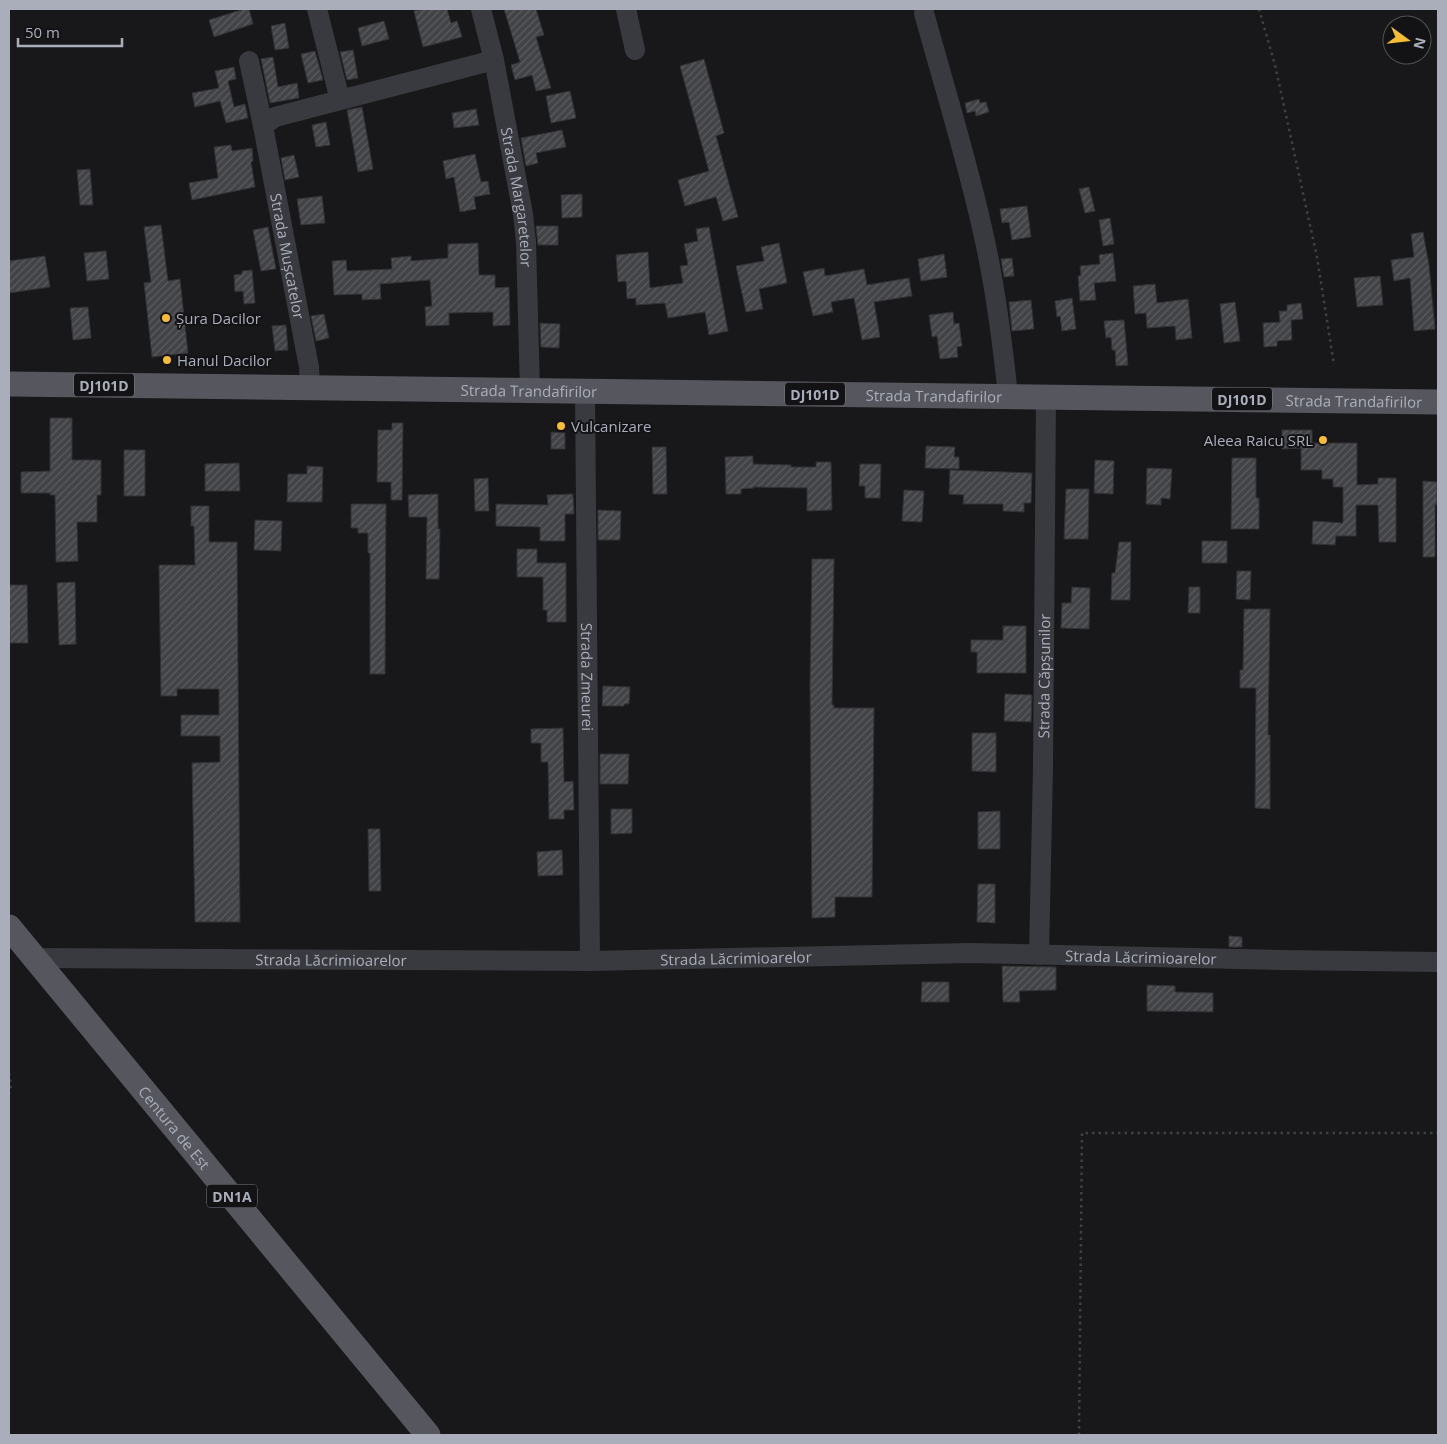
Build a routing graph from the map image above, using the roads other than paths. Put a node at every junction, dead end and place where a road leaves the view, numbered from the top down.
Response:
1 (317, 9) edge
2 (481, 9) edge
3 (626, 9) edge
4 (924, 13) dead end
5 (635, 50) dead end
6 (494, 60) junction
7 (249, 61) dead end
8 (340, 100) junction
9 (263, 126) junction
10 (9, 384) edge
11 (310, 387) junction
12 (530, 391) junction
13 (585, 392) junction
14 (1008, 396) junction
15 (1046, 397) junction
16 (1438, 402) edge
17 (9, 927) edge
18 (1039, 955) junction
19 (35, 958) junction
20 (590, 961) junction
21 (1438, 962) edge
22 (428, 1435) edge

1 - 8 street
2 - 6 street, Strada Margaretelor
3 - 5 street
4 - 14 street
6 - 8 street
6 - 12 street, Strada Margaretelor
7 - 9 street, Strada Mușcatelor
8 - 9 street
9 - 11 street, Strada Mușcatelor
10 - 11 main road, DJ101D
11 - 12 main road, Strada Trandafirilor / DJ101D
12 - 13 main road, Strada Trandafirilor / DJ101D
13 - 14 main road, Strada Trandafirilor / DJ101D
13 - 20 street, Strada Zmeurei
14 - 15 main road, Strada Trandafirilor / DJ101D
15 - 16 main road, Strada Trandafirilor / DJ101D
15 - 18 street, Strada Căpșunilor
17 - 19 main road, DN1A
18 - 20 street, Strada Lăcrimioarelor
18 - 21 street, Strada Lăcrimioarelor
19 - 20 street, Strada Lăcrimioarelor
19 - 22 main road, Centura de Est / DN1A

